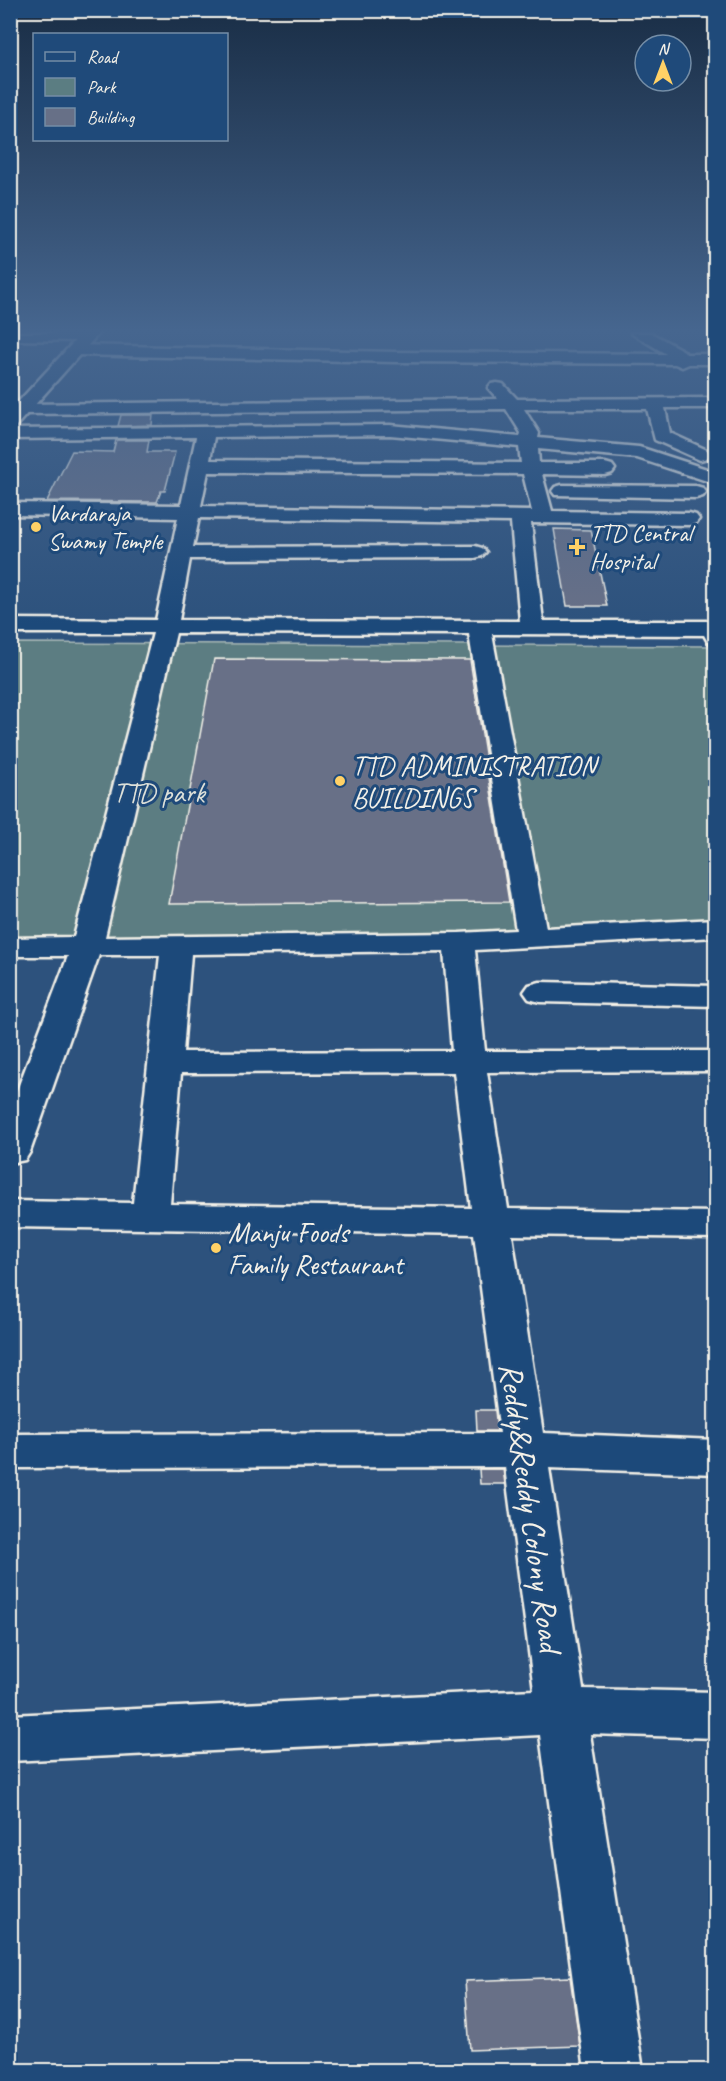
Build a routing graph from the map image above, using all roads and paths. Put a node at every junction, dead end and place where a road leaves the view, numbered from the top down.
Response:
1 (323, 430) edge
2 (391, 430) edge
3 (528, 430) edge
4 (660, 430) edge
5 (10, 434) edge
6 (10, 448) edge
7 (529, 454) junction
8 (716, 463) edge
9 (204, 464) junction
10 (689, 469) junction
11 (716, 478) edge
12 (514, 491) dead end
13 (538, 491) junction
14 (696, 492) dead end
15 (10, 509) edge
16 (520, 516) junction
17 (543, 516) junction
18 (689, 519) dead end
19 (465, 531) dead end
20 (185, 533) junction
21 (475, 552) dead end
22 (10, 626) edge
23 (166, 626) junction
24 (478, 627) junction
25 (532, 627) junction
26 (716, 637) edge
27 (716, 928) edge
28 (533, 939) junction
29 (459, 942) junction
30 (177, 944) junction
31 (87, 946) junction
32 (10, 947) edge
33 (540, 992) dead end
34 (716, 996) edge
35 (470, 1061) junction
36 (716, 1061) edge
37 (165, 1063) junction
38 (12, 1152) edge
39 (10, 1214) edge
40 (150, 1215) junction
41 (491, 1221) junction
42 (716, 1225) edge
43 (523, 1450) junction
44 (10, 1451) edge
45 (716, 1457) edge
46 (561, 1711) junction
47 (716, 1715) edge
48 (10, 1738) edge
49 (615, 2070) edge

1 - 9 street
2 - 7 street
3 - 7 street
4 - 8 street
5 - 9 street
6 - 9 street
7 - 9 street
7 - 9 street
7 - 10 street
7 - 10 street
7 - 13 street
8 - 10 street
9 - 20 street
10 - 11 street
12 - 13 street
13 - 14 street
13 - 17 street
15 - 20 street
16 - 17 street
16 - 20 street
16 - 25 street
17 - 18 street
19 - 20 street
20 - 21 street
20 - 23 street
22 - 23 street
23 - 24 street
23 - 31 street
24 - 25 street
24 - 28 street
25 - 26 street
27 - 28 street
28 - 29 street
29 - 30 street
29 - 35 street, Reddy&Reddy Colony Road
30 - 31 street
30 - 37 street
31 - 32 street
31 - 38 street
33 - 34 street
35 - 36 street
35 - 37 street
35 - 41 street, Reddy&Reddy Colony Road
37 - 40 street
39 - 40 street
40 - 41 street
41 - 42 street
41 - 43 street, Reddy&Reddy Colony Road
43 - 44 street
43 - 45 street
43 - 46 street, Reddy&Reddy Colony Road
46 - 47 street
46 - 48 street
46 - 49 street, Reddy&Reddy Colony Road

